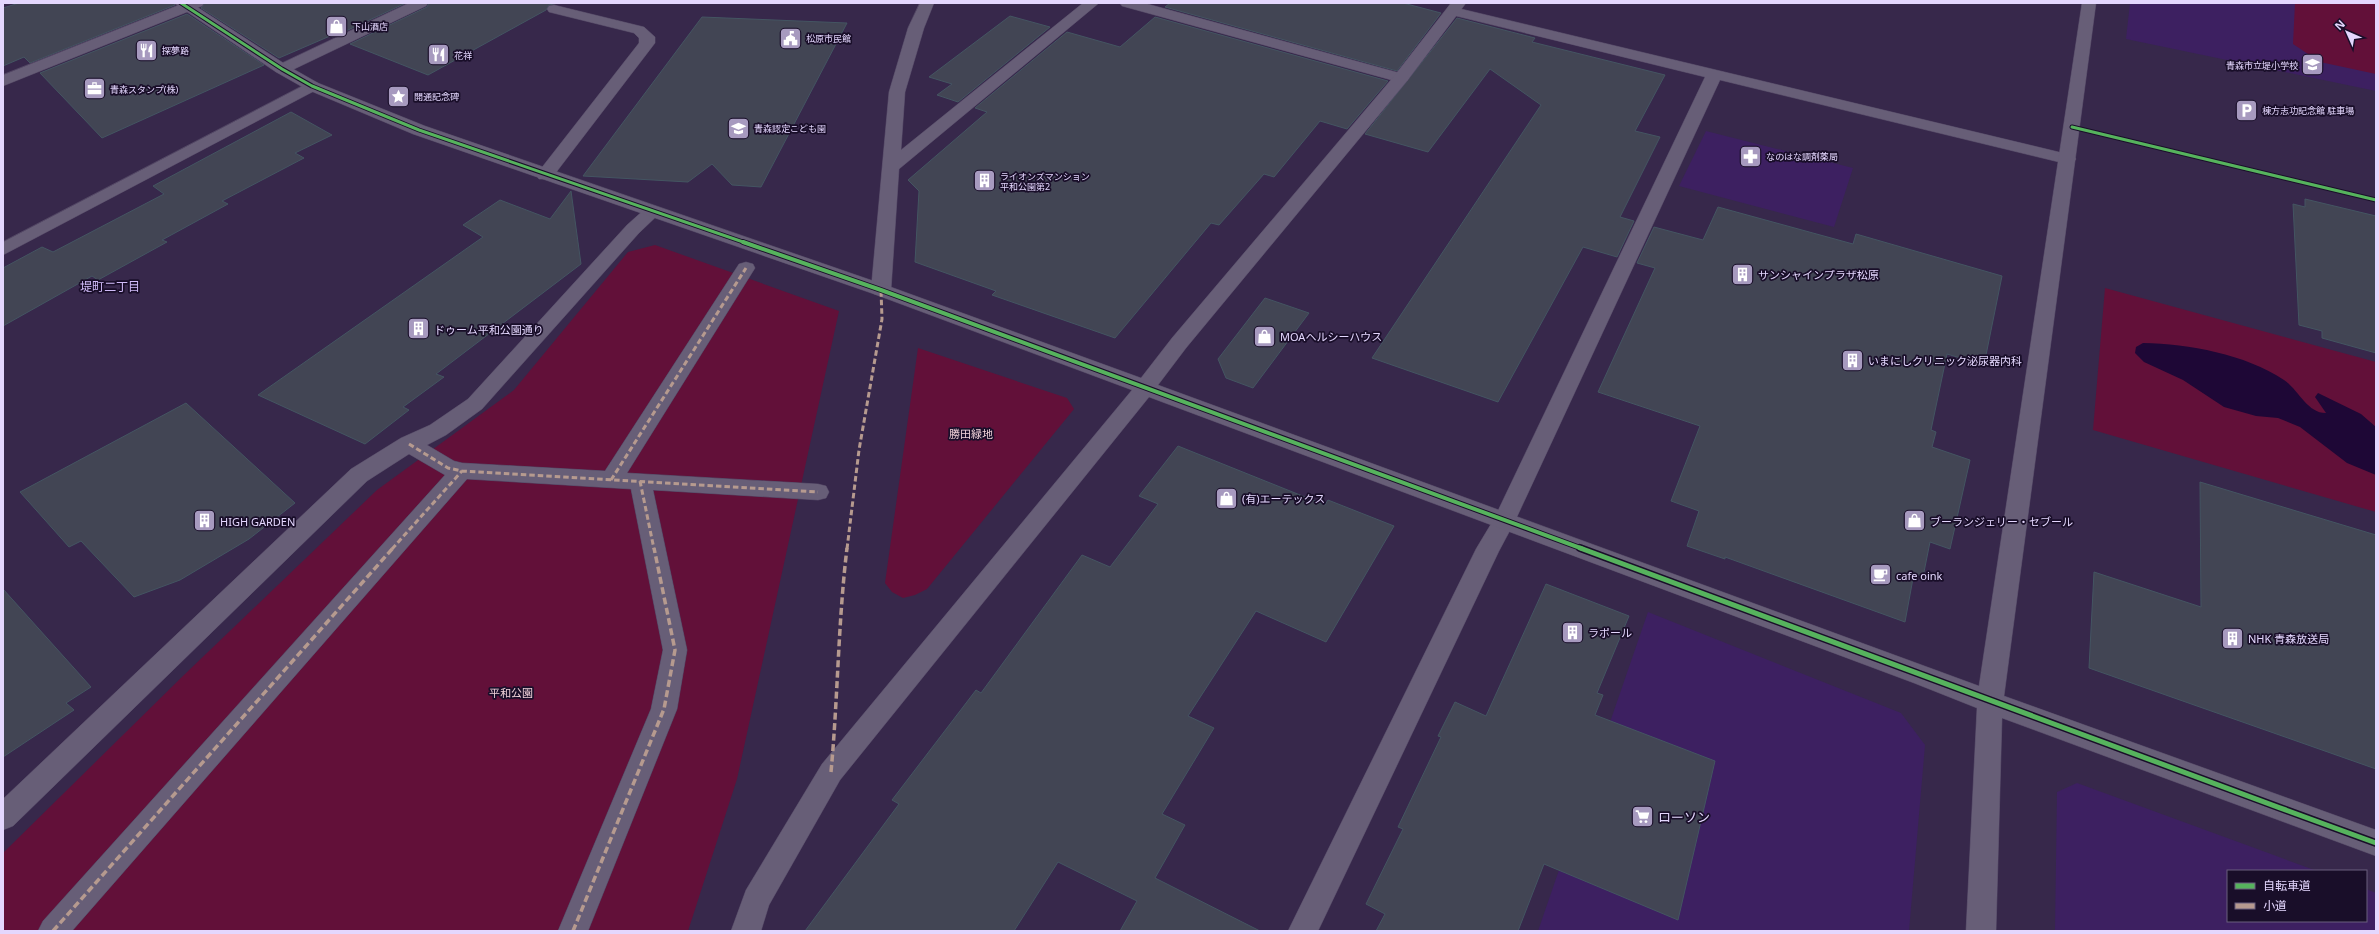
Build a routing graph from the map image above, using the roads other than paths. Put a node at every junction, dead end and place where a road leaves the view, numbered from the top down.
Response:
1 (421, 3) edge
2 (927, 3) edge
3 (1092, 3) edge
4 (1127, 3) edge
5 (2089, 3) edge
6 (188, 4) edge
7 (1456, 7) edge
8 (554, 9) dead end
9 (3, 67) edge
10 (282, 69) junction
11 (1714, 75) junction
12 (10, 78) edge
13 (1401, 78) junction
14 (312, 86) junction
15 (2067, 160) junction
16 (892, 166) junction
17 (545, 175) junction
18 (652, 212) junction
19 (3, 249) edge
20 (746, 268) dead end
21 (881, 290) junction
22 (1145, 386) junction
23 (409, 444) junction
24 (462, 471) junction
25 (611, 480) junction
26 (640, 481) junction
27 (818, 492) dead end
28 (1504, 521) junction
29 (1990, 702) junction
30 (3, 817) edge
31 (2376, 843) edge
32 (53, 931) edge
33 (573, 931) edge
34 (746, 931) edge
35 (1303, 931) edge
36 (1981, 931) edge

1 - 10 street
2 - 16 street
3 - 16 street
4 - 13 street
5 - 15 street
6 - 10 street
6 - 12 street
7 - 11 street
7 - 13 street
8 - 17 street
9 - 12 street
10 - 14 street
11 - 15 street
11 - 28 street
13 - 22 street
14 - 17 street
14 - 19 street
15 - 29 street
16 - 21 street
17 - 18 street
18 - 21 street
18 - 23 street
20 - 25 street
21 - 22 street
22 - 28 street
22 - 34 street
23 - 24 street
23 - 30 street
24 - 25 street
24 - 32 street
25 - 26 street
26 - 27 street
26 - 33 street
28 - 29 street
28 - 35 street
29 - 31 street
29 - 36 street

